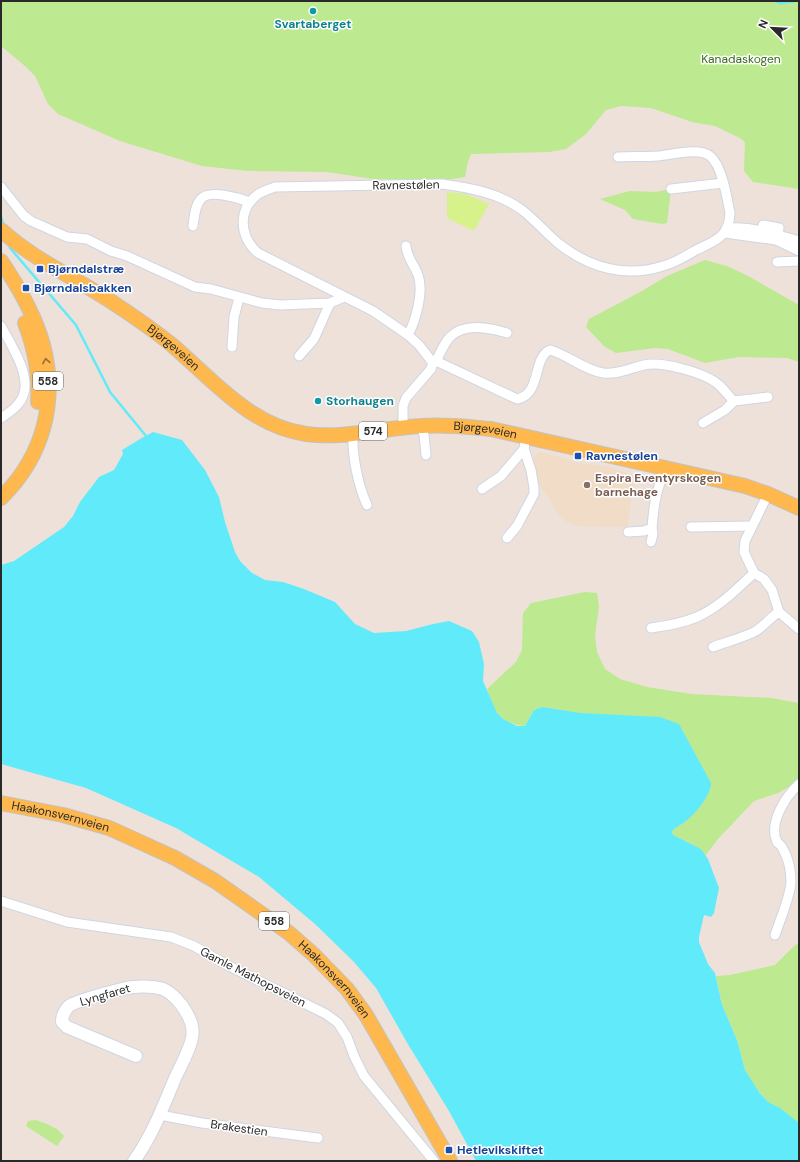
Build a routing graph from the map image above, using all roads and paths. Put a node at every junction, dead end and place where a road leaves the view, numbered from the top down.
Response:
1 (618, 157) dead end
2 (723, 183) junction
3 (1, 188) edge
4 (671, 190) dead end
5 (249, 202) junction
6 (193, 226) dead end
7 (727, 227) junction
8 (1, 230) edge
9 (777, 238) junction
10 (799, 241) edge
11 (406, 246) dead end
12 (799, 251) edge
13 (1, 260) edge
14 (799, 261) edge
15 (777, 262) dead end
16 (1, 276) edge
17 (344, 297) junction
18 (239, 298) junction
19 (330, 303) junction
20 (1, 326) edge
21 (507, 333) dead end
22 (408, 335) junction
23 (232, 347) dead end
24 (300, 356) dead end
25 (434, 362) junction
26 (768, 397) dead end
27 (734, 401) junction
28 (1, 418) edge
29 (703, 422) dead end
30 (421, 426) junction
31 (403, 428) junction
32 (353, 433) junction
33 (525, 443) junction
34 (426, 455) dead end
35 (664, 468) junction
36 (1, 485) edge
37 (482, 489) dead end
38 (768, 494) junction
39 (1, 498) edge
40 (367, 505) dead end
41 (799, 508) edge
42 (752, 526) junction
43 (691, 527) dead end
44 (652, 528) junction
45 (628, 532) dead end
46 (507, 538) dead end
47 (651, 542) dead end
48 (754, 573) junction
49 (779, 612) junction
50 (651, 628) dead end
51 (799, 629) edge
52 (713, 647) dead end
53 (799, 784) edge
54 (1, 804) edge
55 (1, 901) edge
56 (775, 935) dead end
57 (136, 1056) dead end
58 (160, 1116) junction
59 (318, 1138) dead end
60 (134, 1161) edge
61 (434, 1161) edge
62 (450, 1161) edge

1 - 2 street
2 - 4 street
2 - 7 street
3 - 18 street
5 - 6 street
5 - 7 street, Ravnestølen
5 - 17 street
7 - 9 street
7 - 9 street
8 - 32 main road, Bjørgeveien / 574
9 - 10 street
9 - 12 street
11 - 22 street
39 -> 13 main road, 558
14 - 15 street
16 - 36 main road, 558
17 - 19 street
17 - 22 street
18 - 19 street
18 - 23 street
19 - 24 street
20 - 28 street
21 - 25 street
22 - 25 street
25 - 27 street
25 - 31 street
26 - 27 street
27 - 29 street
30 - 31 main road, Bjørgeveien / 574
30 - 33 main road, Bjørgeveien / 574
30 - 34 street
31 - 32 main road, Bjørgeveien / 574
32 - 40 street
33 - 35 main road, Bjørgeveien / 574
33 - 37 street, Bjørgeveien
33 - 46 street, Bjørgeveien
35 - 38 main road, Bjørgeveien / 574
35 - 44 street
38 - 41 main road, Bjørgeveien / 574
38 - 42 street
42 - 43 street
42 - 48 street
44 - 45 street
44 - 47 street
48 - 49 street
48 - 50 street
49 - 51 street
49 - 52 street
53 - 56 street
54 - 62 main road, Haakonsvernveien / 558
55 - 61 street, Gamle Mathopsveien
57 - 58 street, Lyngfaret
58 - 59 street, Brakestien
58 - 60 street, Lyngfaret

